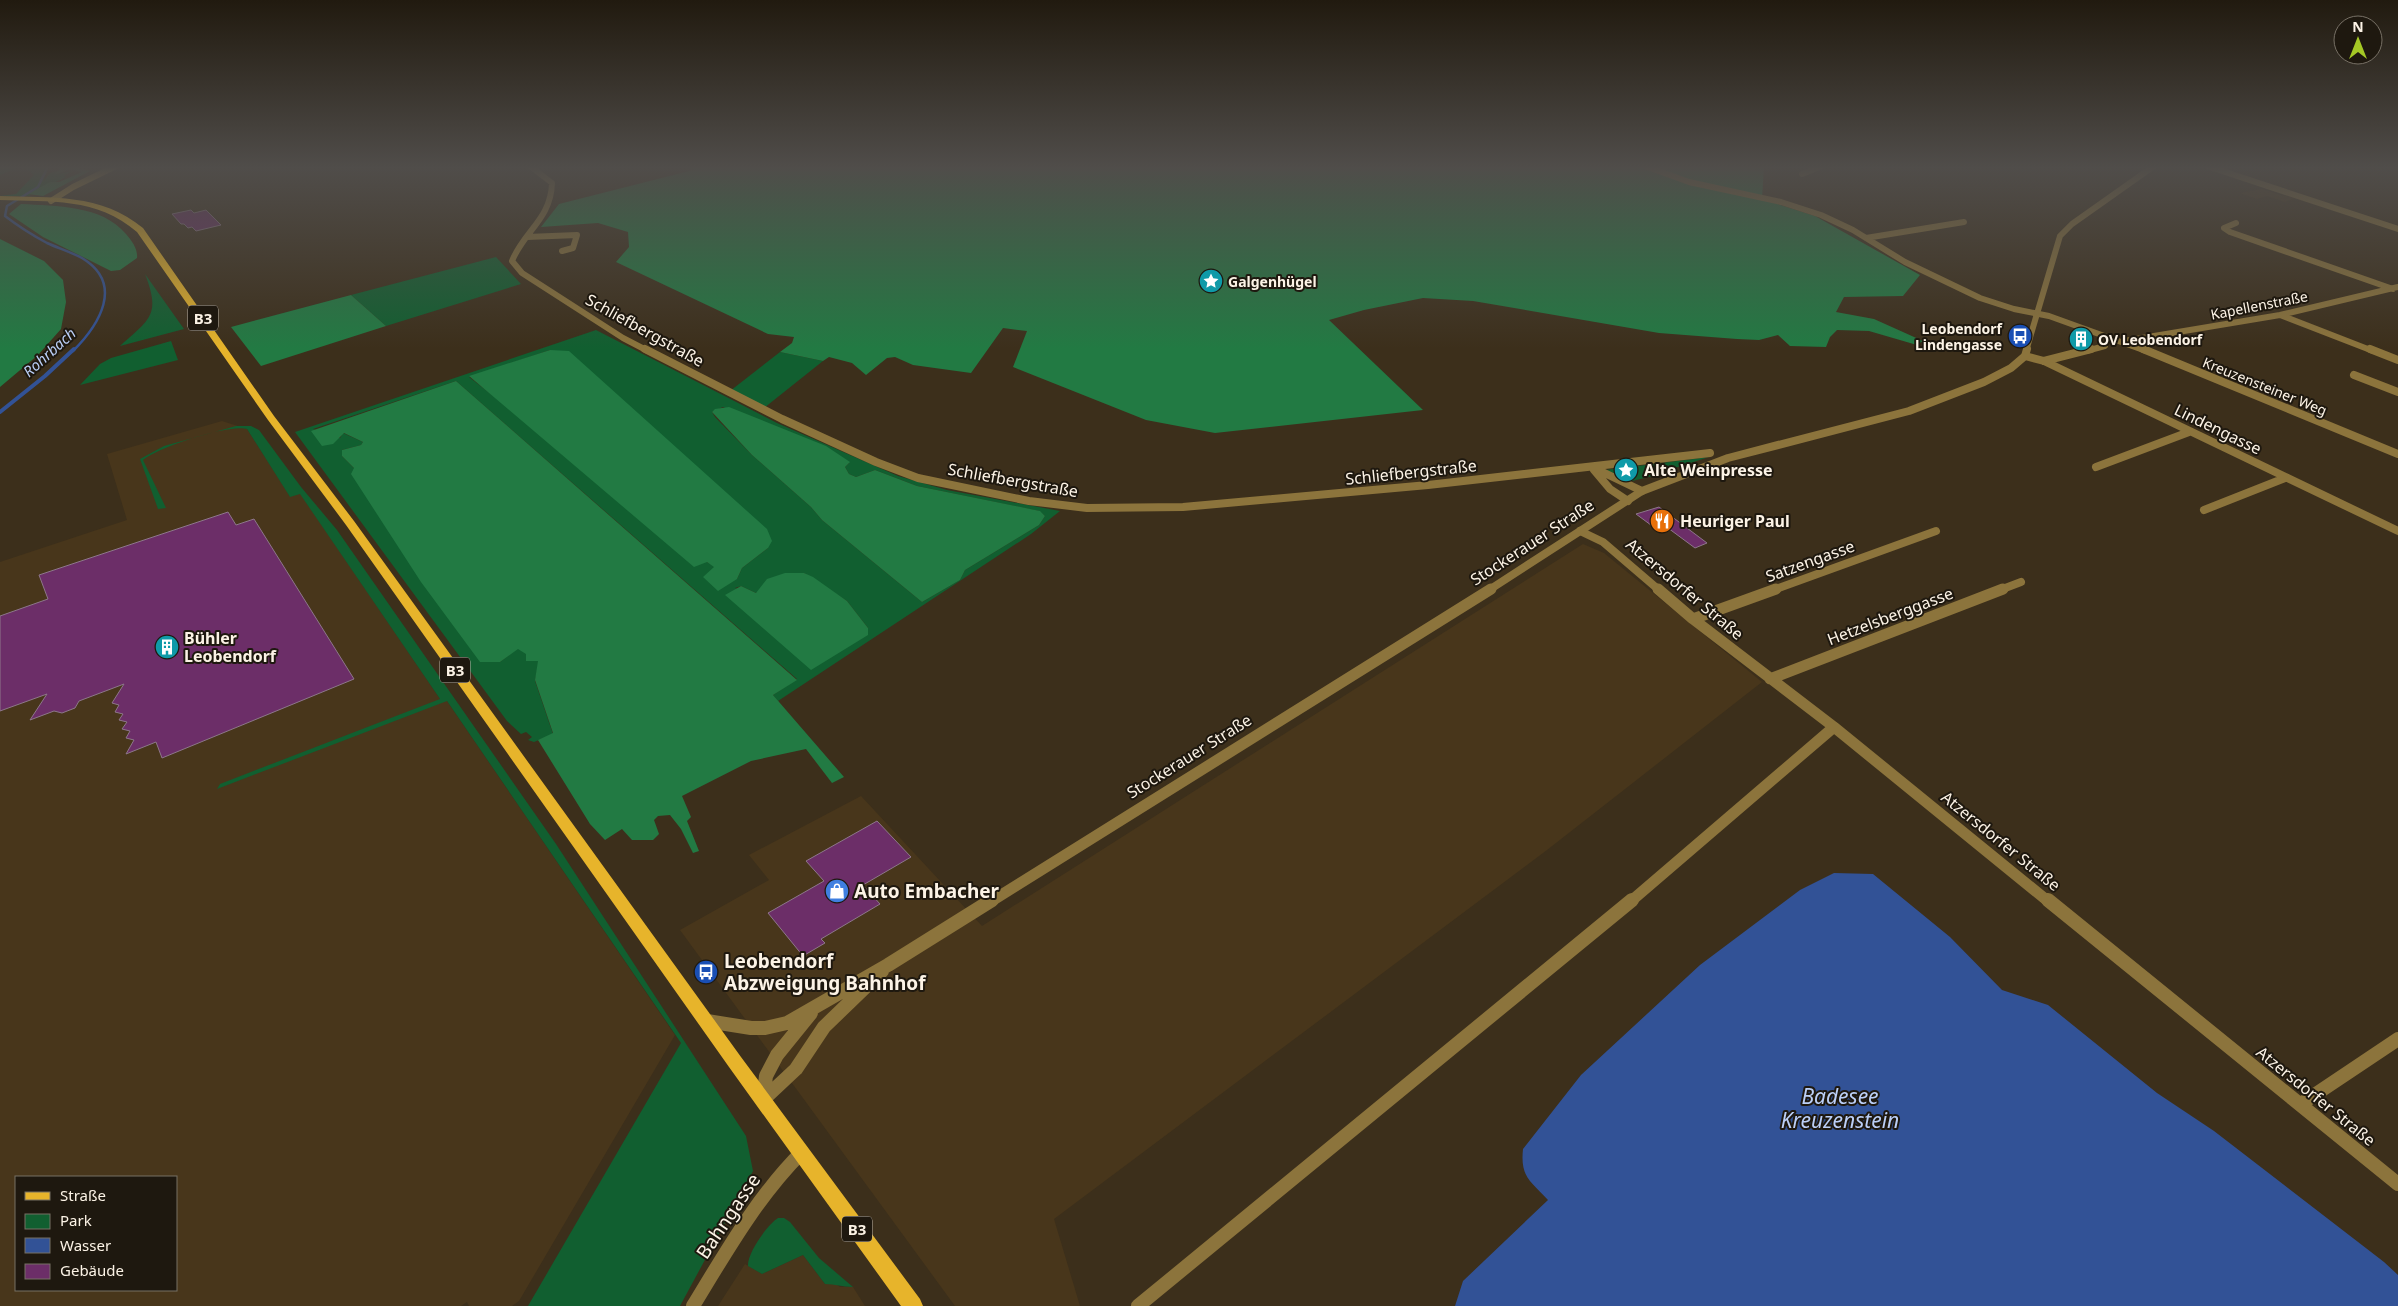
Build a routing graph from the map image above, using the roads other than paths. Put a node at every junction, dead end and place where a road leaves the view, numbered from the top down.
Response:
1 (137, 227) edge
2 (535, 227) edge
3 (1844, 227) edge
4 (1934, 227) edge
5 (2069, 227) edge
6 (2227, 227) edge
7 (527, 237) junction
8 (1866, 238) junction
9 (562, 251) dead end
10 (2396, 288) edge
11 (2037, 314) junction
12 (2280, 315) junction
13 (2123, 341) junction
14 (2105, 346) dead end
15 (2025, 356) junction
16 (2398, 360) edge
17 (2044, 361) junction
18 (2354, 375) dead end
19 (2398, 392) edge
20 (2189, 432) junction
21 (1710, 453) dead end
22 (2398, 454) edge
23 (1592, 467) junction
24 (2096, 468) dead end
25 (2285, 478) junction
26 (1642, 491) junction
27 (1628, 501) junction
28 (2204, 510) dead end
29 (1580, 531) junction
30 (1936, 531) dead end
31 (2398, 531) edge
32 (2020, 582) dead end
33 (1693, 619) junction
34 (1770, 679) junction
35 (1834, 728) junction
36 (888, 965) junction
37 (814, 1010) junction
38 (707, 1022) junction
39 (2398, 1039) edge
40 (763, 1100) junction
41 (2301, 1104) junction
42 (802, 1152) junction
43 (2398, 1184) edge
44 (694, 1306) edge
45 (913, 1306) edge
46 (1138, 1306) edge

1 - 38 main road, B3
2 - 7 street, Schliefbergstraße
3 - 8 street, Kreuzensteiner Weg
4 - 8 street
5 - 11 street
6 - 10 street
7 - 9 street
7 - 23 street, Schliefbergstraße
8 - 11 street, Kreuzensteiner Weg
10 - 12 street, Kapellenstraße
11 - 13 street, Kreuzensteiner Weg
11 - 15 street
12 - 13 street, Kapellenstraße
12 - 16 street
13 - 22 street, Kreuzensteiner Weg
14 - 17 street
15 - 17 street, Lindengasse
15 - 26 street, Stockerauer Straße
17 - 20 street, Lindengasse
18 - 19 street
20 - 24 street
20 - 25 street, Lindengasse
21 - 23 street, Schliefbergstraße
23 - 26 street
23 - 27 street
25 - 28 street
25 - 31 street, Lindengasse
26 - 27 street, Stockerauer Straße
27 - 29 street, Stockerauer Straße
29 - 33 street, Atzersdorfer Straße
29 - 36 street, Stockerauer Straße
30 - 33 street, Satzengasse
32 - 34 street, Hetzelsberggasse
33 - 34 street, Atzersdorfer Straße
34 - 35 street, Atzersdorfer Straße
35 - 41 street, Atzersdorfer Straße
35 - 46 street
36 - 37 street, Stockerauer Straße
36 - 40 street, Stockerauer Straße
37 - 38 street, Stockerauer Straße
37 - 40 street, Stockerauer Straße
38 - 40 main road, B3
39 - 41 street
40 - 42 main road, B3
41 - 43 street, Atzersdorfer Straße
42 - 44 street, Bahngasse
42 - 45 main road, B3

